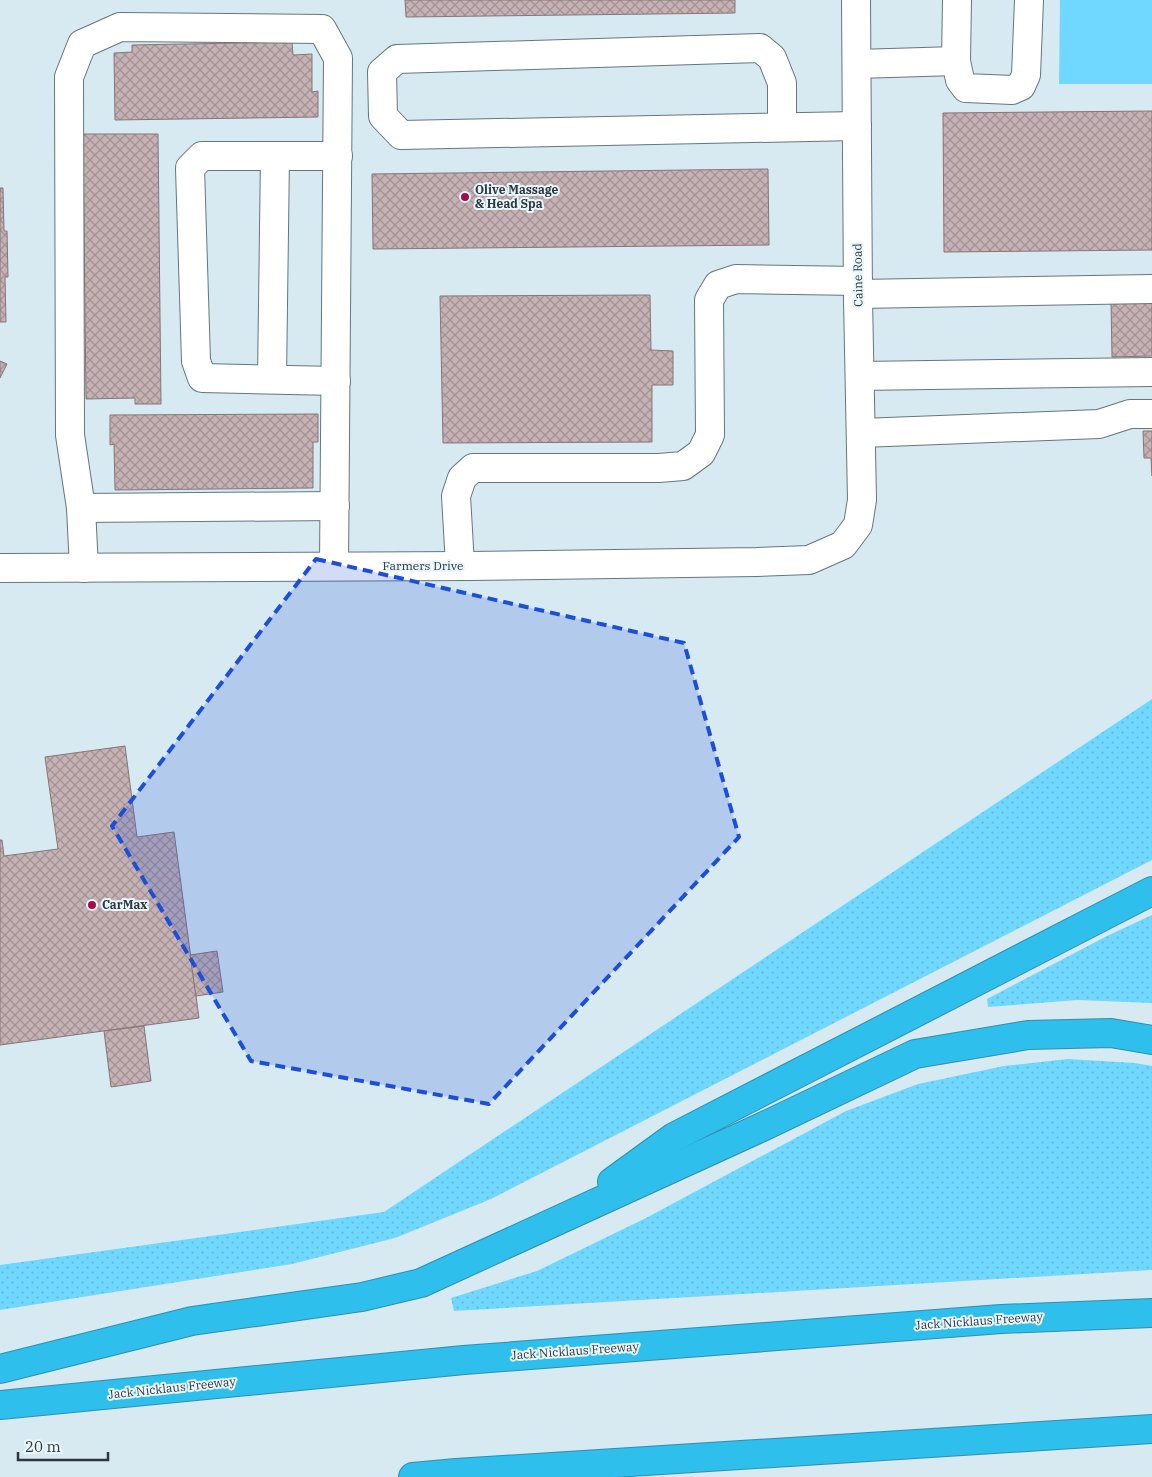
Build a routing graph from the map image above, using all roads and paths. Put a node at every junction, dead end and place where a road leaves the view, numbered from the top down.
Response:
1 (856, 0) edge
2 (957, 0) edge
3 (1029, 0) edge
4 (956, 61) junction
5 (857, 64) junction
6 (857, 126) junction
7 (782, 127) junction
8 (274, 156) junction
9 (338, 156) junction
10 (858, 288) junction
11 (1152, 289) edge
12 (1152, 372) edge
13 (860, 376) junction
14 (272, 379) junction
15 (336, 381) junction
16 (1152, 414) edge
17 (861, 433) junction
18 (335, 506) junction
19 (81, 508) junction
20 (843, 545) joint
21 (334, 566) junction
22 (460, 566) junction
23 (0, 568) edge
24 (84, 568) junction
25 (1152, 891) edge
26 (1152, 1040) edge
27 (563, 1217) junction
28 (1152, 1313) edge
29 (0, 1369) edge
30 (0, 1405) edge
31 (1152, 1429) edge
32 (413, 1477) edge

1 - 5 street, Caine Road
2 - 4 street
3 - 4 street
4 - 5 street
5 - 6 street, Caine Road
6 - 7 street
6 - 10 street, Caine Road
7 - 7 street
8 - 9 street
8 - 14 street
8 - 14 street
9 - 15 street
9 - 19 street
10 - 11 street
10 - 13 street, Caine Road
10 - 22 street
12 - 13 street
13 - 17 street, Caine Road
14 - 15 street
15 - 18 street
16 - 17 street
17 - 20 street, Caine Road
18 - 19 street
18 - 21 street
19 - 24 street
20 - 22 street, Farmers Drive
21 - 22 street, Farmers Drive
21 - 24 street, Farmers Drive
23 - 24 street, Farmers Drive
25 - 27 highway
26 - 27 highway
27 - 29 highway
28 - 30 highway, Jack Nicklaus Freeway
31 - 32 highway

